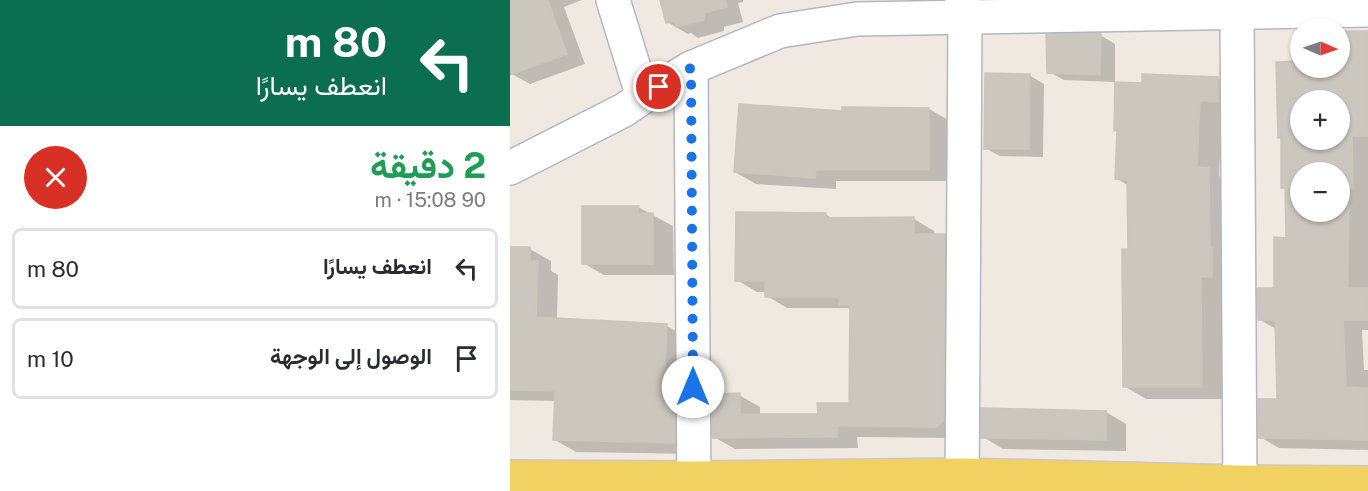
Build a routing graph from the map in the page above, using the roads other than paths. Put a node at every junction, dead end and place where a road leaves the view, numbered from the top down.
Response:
1 (613, 0) edge
2 (1234, 6) edge
3 (964, 8) edge
4 (1368, 10) edge
5 (691, 68) junction
6 (643, 97) junction
7 (510, 168) edge
8 (510, 477) edge
9 (963, 483) edge
10 (1368, 483) edge
11 (694, 485) edge
12 (1240, 486) edge

1 - 6 street
2 - 3 street
2 - 4 street
2 - 12 street
3 - 5 street
3 - 9 street
5 - 6 street
5 - 11 street
6 - 7 street
8 - 11 main road
9 - 11 main road
9 - 12 main road
10 - 12 main road

